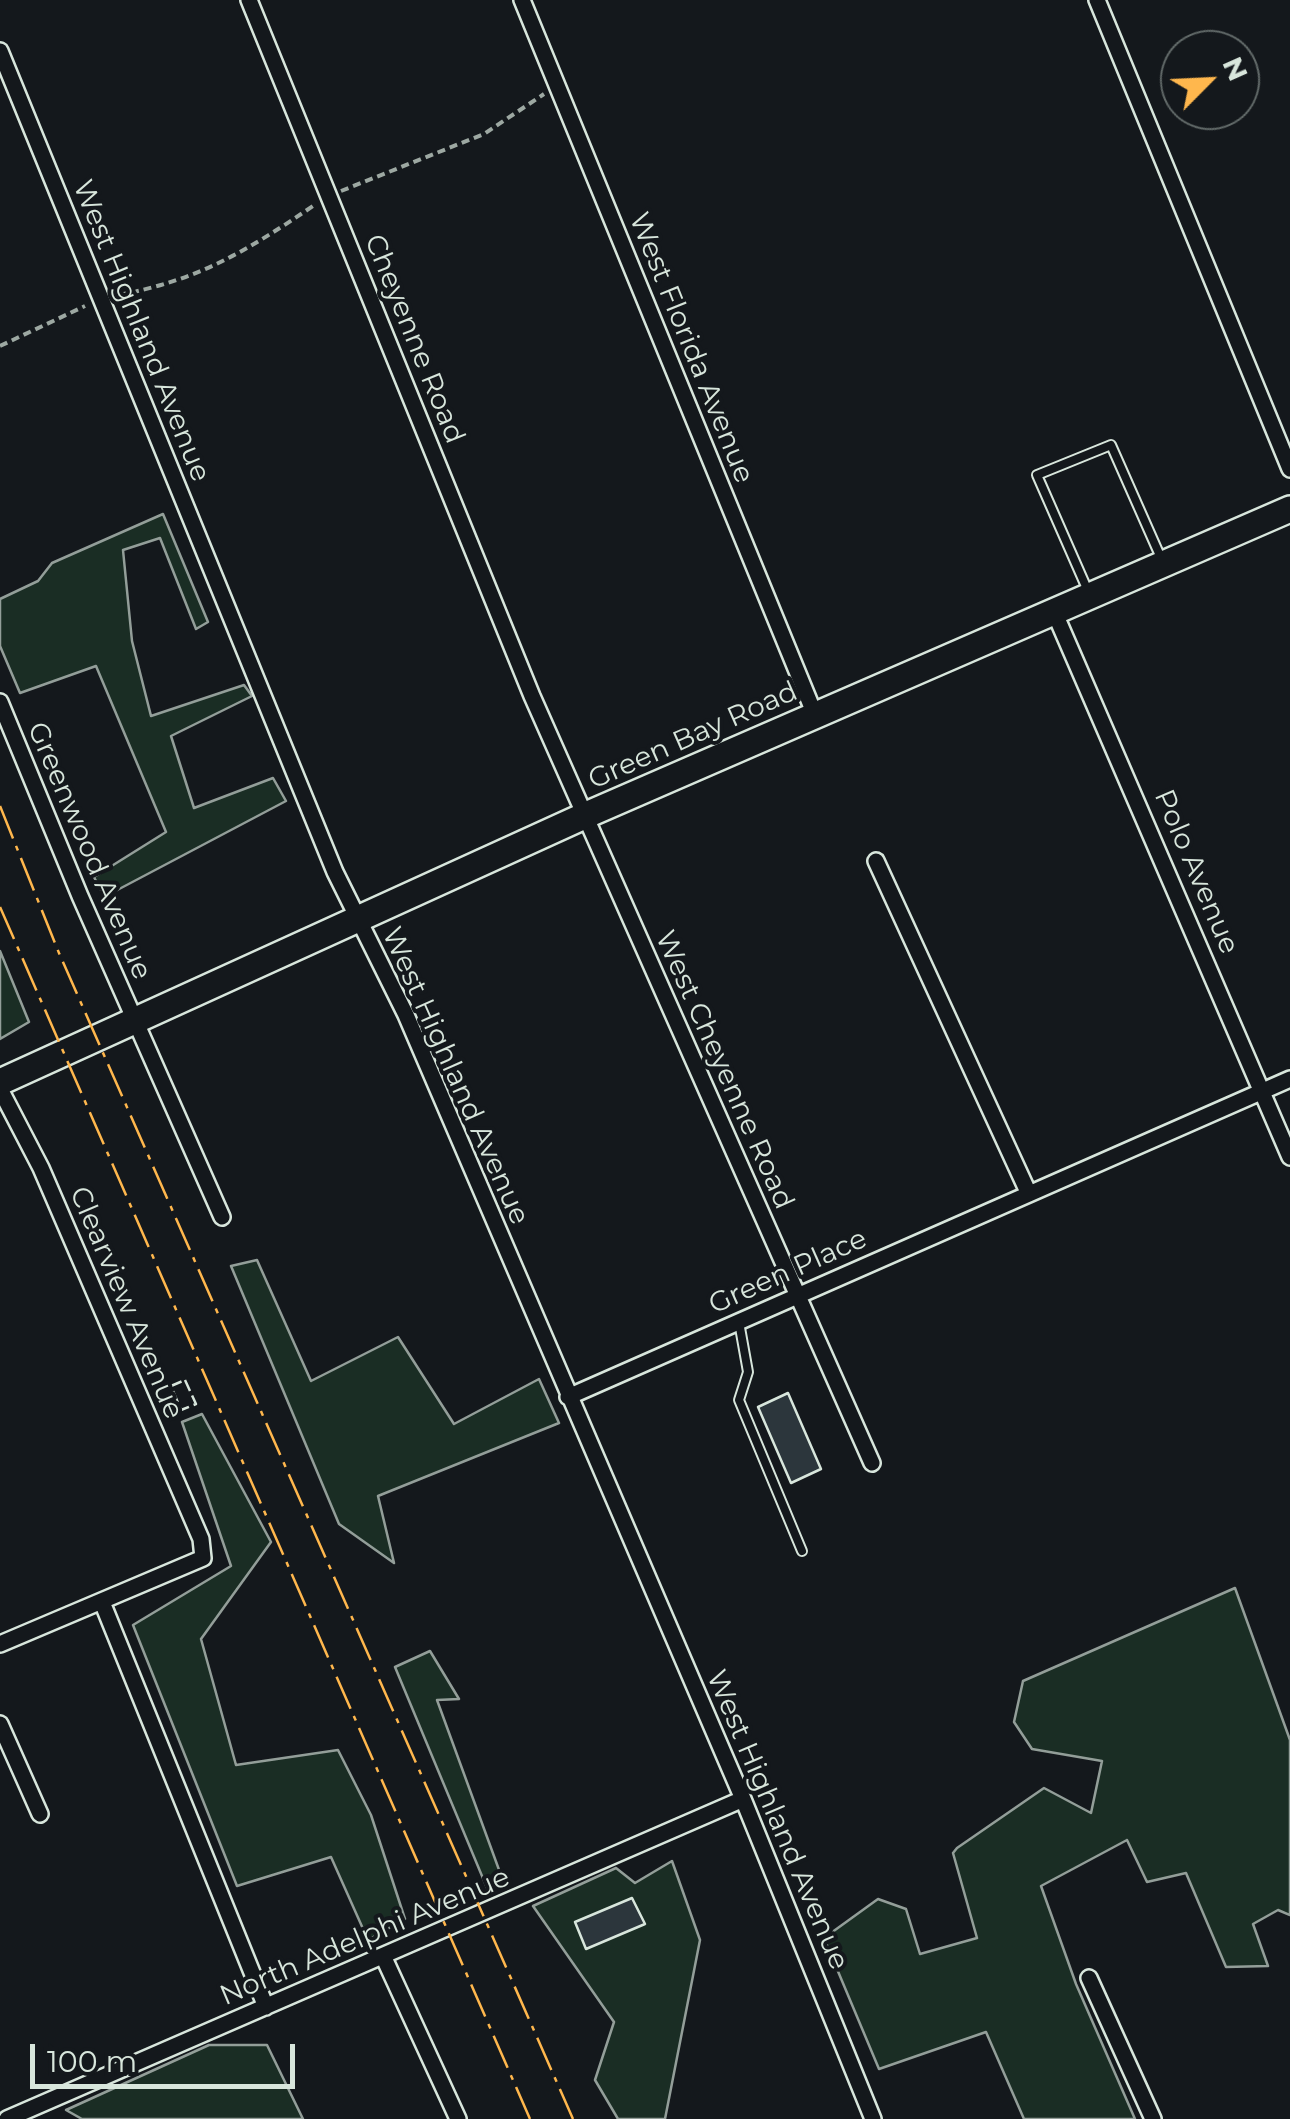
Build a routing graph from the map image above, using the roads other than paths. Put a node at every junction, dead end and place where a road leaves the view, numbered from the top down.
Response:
1 (249, 0) edge
2 (522, 0) edge
3 (1096, 0) edge
4 (0, 50) edge
5 (1290, 469) edge
6 (1290, 509) edge
7 (1162, 562) junction
8 (1089, 594) junction
9 (1054, 609) junction
10 (532, 696) joint
11 (0, 702) edge
12 (815, 715) junction
13 (584, 816) junction
14 (876, 861) dead end
15 (356, 918) junction
16 (133, 1018) junction
17 (1290, 1079) edge
18 (0, 1085) edge
19 (1262, 1092) junction
20 (1290, 1157) edge
21 (1028, 1194) junction
22 (222, 1217) dead end
23 (797, 1294) junction
24 (739, 1322) junction
25 (568, 1397) junction
26 (872, 1463) dead end
27 (802, 1550) dead end
28 (102, 1602) junction
29 (0, 1644) edge
30 (0, 1724) edge
31 (744, 1799) junction
32 (40, 1814) dead end
33 (384, 1958) junction
34 (1089, 1978) dead end
35 (266, 2007) junction
36 (7, 2119) edge
37 (458, 2119) edge
38 (873, 2119) edge
39 (1152, 2119) edge

1 - 10 street, Cheyenne Road
2 - 12 street, West Florida Avenue
3 - 5 street
4 - 15 street, West Highland Avenue
6 - 7 main road, Green Bay Road
7 - 8 main road, Green Bay Road
7 - 8 lane
8 - 9 main road, Green Bay Road
9 - 12 main road, Green Bay Road
9 - 19 street, Polo Avenue
10 - 13 street, West Cheyenne Road
11 - 16 street, Greenwood Avenue
12 - 13 main road, Green Bay Road
13 - 15 main road, Green Bay Road
13 - 23 street, West Cheyenne Road
14 - 21 street
15 - 16 main road, Green Bay Road
15 - 25 street, West Highland Avenue
16 - 18 main road, Green Bay Road
16 - 22 street, Greenwood Avenue
17 - 19 street, Green Place
18 - 28 street, Clearview Avenue
19 - 20 street, Polo Avenue
19 - 21 street, Green Place
21 - 23 street, Green Place
23 - 24 street, Green Place
23 - 26 street, West Cheyenne Road
24 - 25 street, Green Place
24 - 27 lane
25 - 31 street, West Highland Avenue
28 - 29 street
28 - 35 street
30 - 32 street
31 - 33 street, North Adelphi Avenue
31 - 38 street, West Highland Avenue
33 - 35 street, North Adelphi Avenue
33 - 37 street
34 - 39 street
35 - 36 street, North Adelphi Avenue

